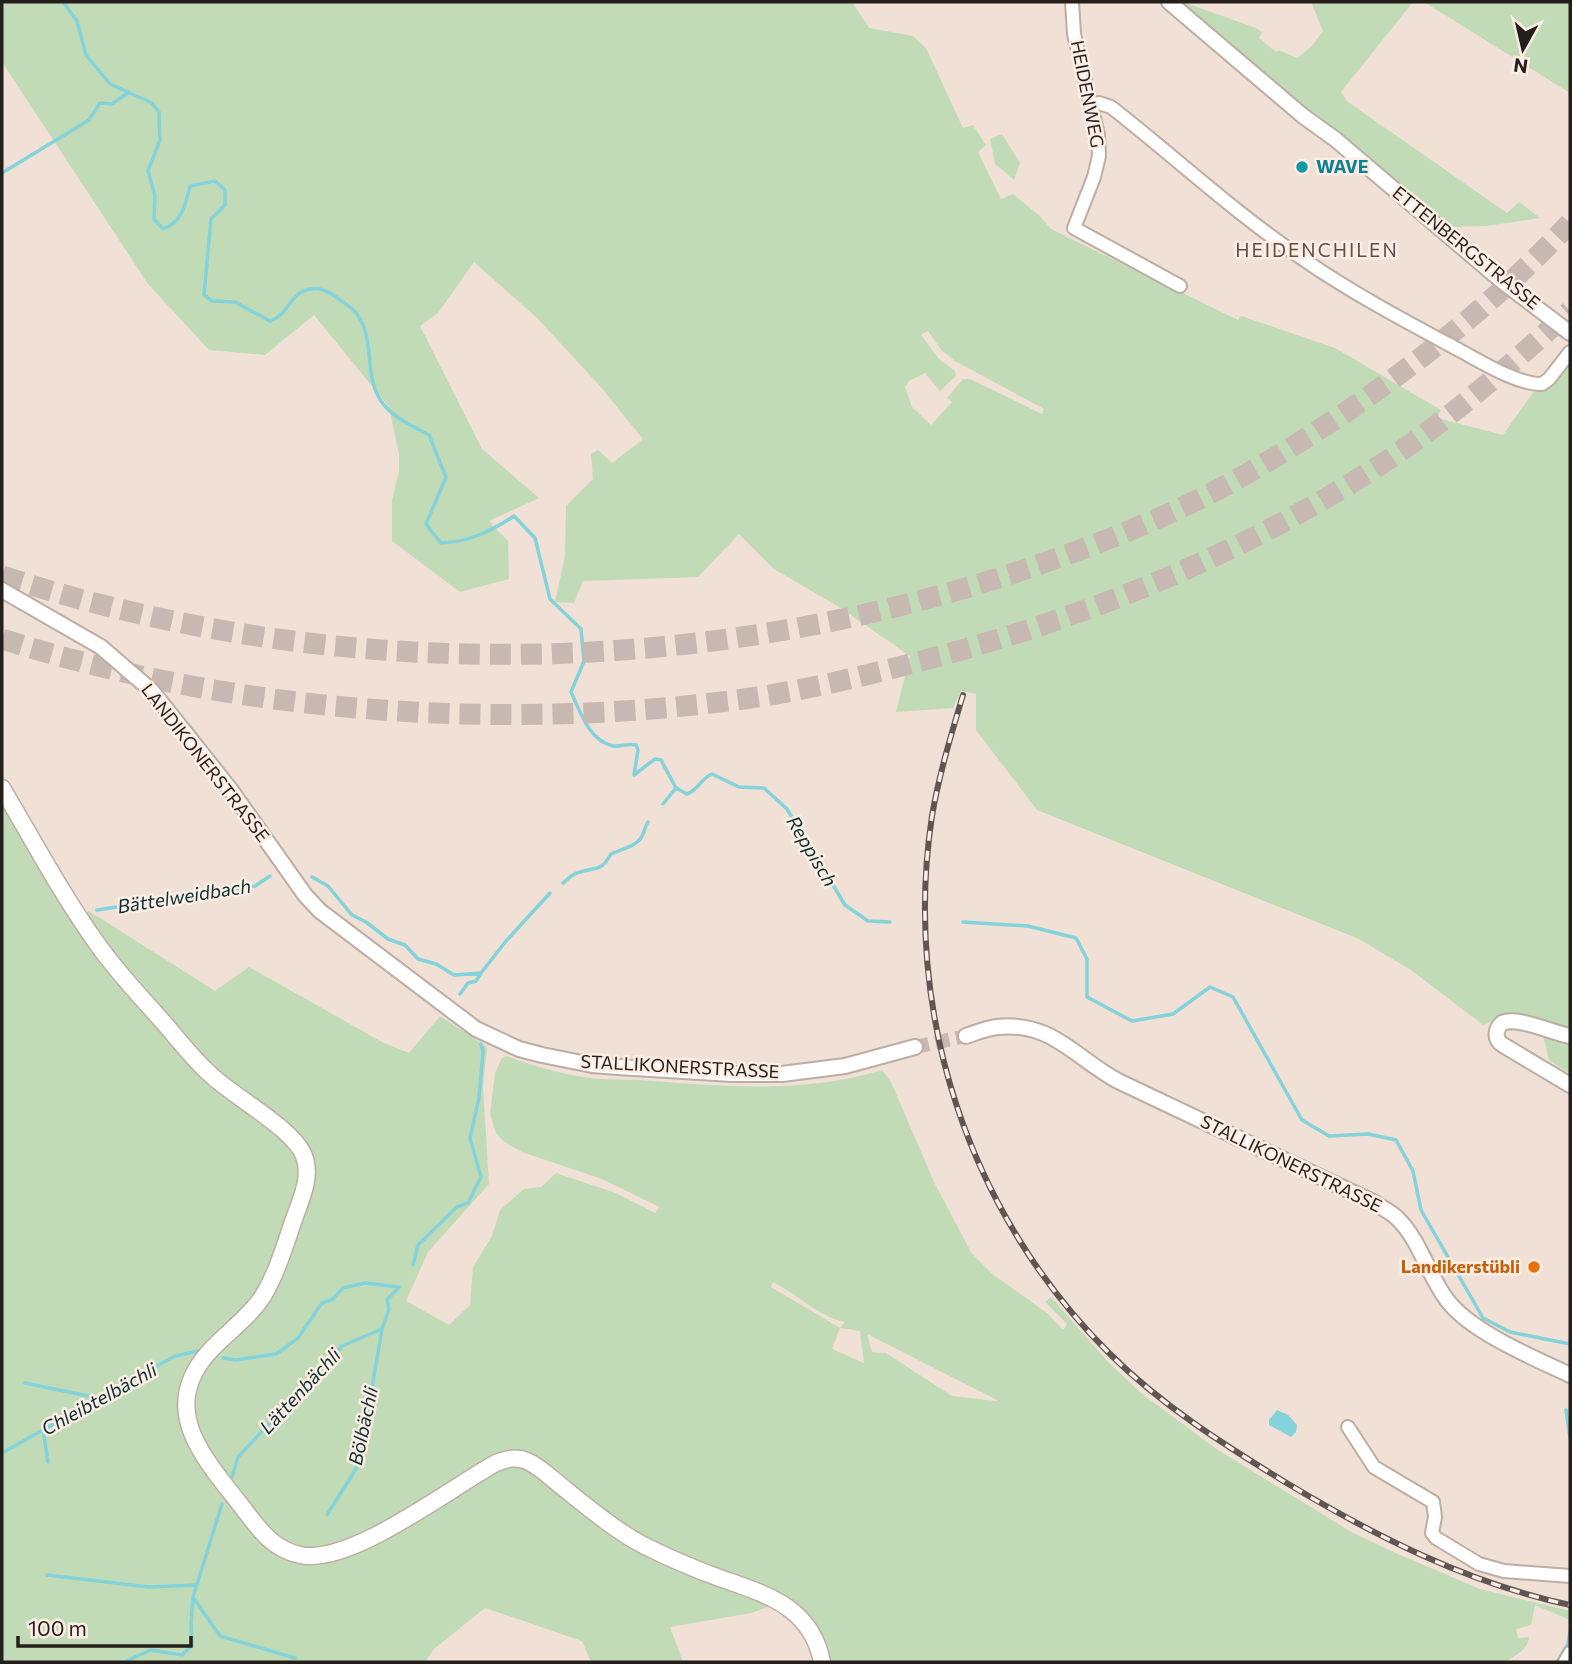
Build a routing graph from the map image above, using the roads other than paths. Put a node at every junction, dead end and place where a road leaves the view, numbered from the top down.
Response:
1 (1072, 2) edge
2 (1169, 2) edge
3 (1090, 105) junction
4 (1180, 286) dead end
5 (1570, 333) edge
6 (1570, 352) edge
7 (2, 590) edge
8 (2, 788) edge
9 (320, 911) joint
10 (965, 1036) tunnel mouth
11 (1570, 1036) edge
12 (915, 1047) tunnel mouth
13 (1570, 1085) edge
14 (1570, 1375) edge
15 (1348, 1427) dead end
16 (1570, 1576) edge
17 (1570, 1653) edge
18 (821, 1657) edge
19 (1565, 1662) edge

1 - 3 street, HEIDENWEG
2 - 5 street, ETTENBERGSTRASSE
3 - 4 street, HEIDENWEG
3 - 6 street
7 - 9 street, LANDIKONERSTRASSE
8 - 18 main road
9 - 12 street, STALLIKONERSTRASSE
10 - 14 street, STALLIKONERSTRASSE
11 - 13 street
15 - 16 street
17 - 19 street

